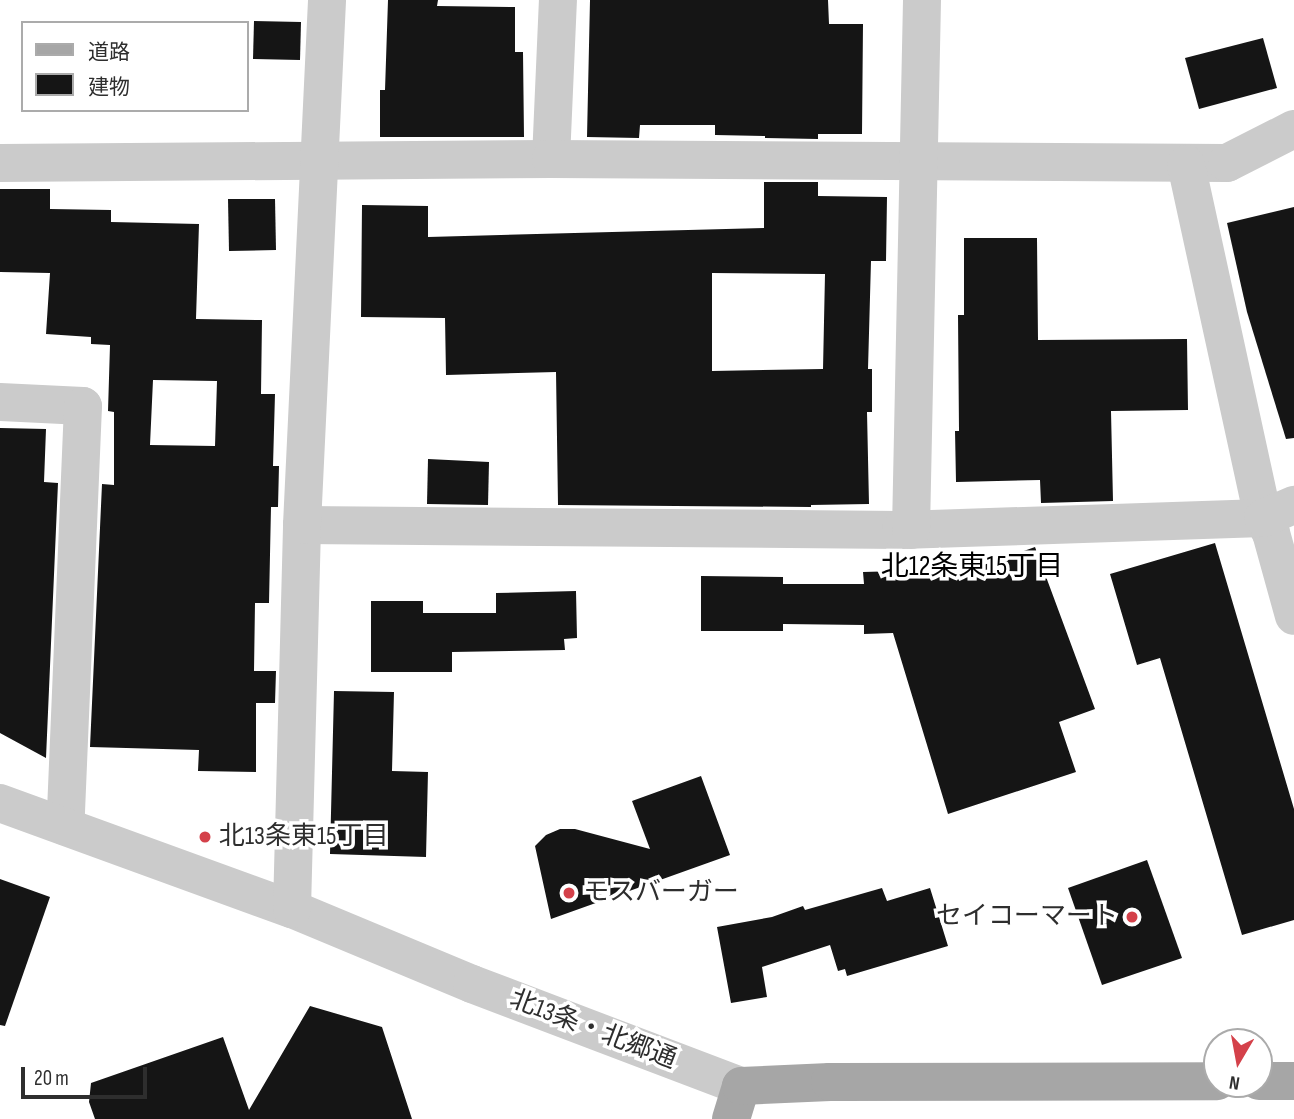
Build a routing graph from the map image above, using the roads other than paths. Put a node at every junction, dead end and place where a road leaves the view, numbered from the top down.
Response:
1 (327, 0) edge
2 (558, 0) edge
3 (922, 0) edge
4 (1294, 129) edge
5 (551, 159) junction
6 (319, 160) junction
7 (918, 160) junction
8 (0, 163) edge
9 (1186, 164) junction
10 (0, 402) edge
11 (1278, 511) edge
12 (302, 525) junction
13 (911, 530) junction
14 (1294, 616) edge
15 (0, 803) edge
16 (65, 827) junction
17 (292, 909) junction
18 (1203, 1082) edge
19 (1273, 1082) edge
20 (1294, 1082) edge
21 (736, 1102) edge

1 - 6 street
2 - 5 street
3 - 7 street
4 - 9 street
5 - 6 street
5 - 7 street
6 - 8 street
6 - 12 street
7 - 9 street
7 - 13 street
9 - 11 street
10 - 16 street
11 - 13 street
11 - 14 street
12 - 13 street
12 - 17 street
15 - 16 street, 北13条・北郷通
16 - 17 street, 北13条・北郷通
17 - 21 street, 北13条・北郷通
18 - 21 main road, 北13条・北郷通
19 - 20 main road

